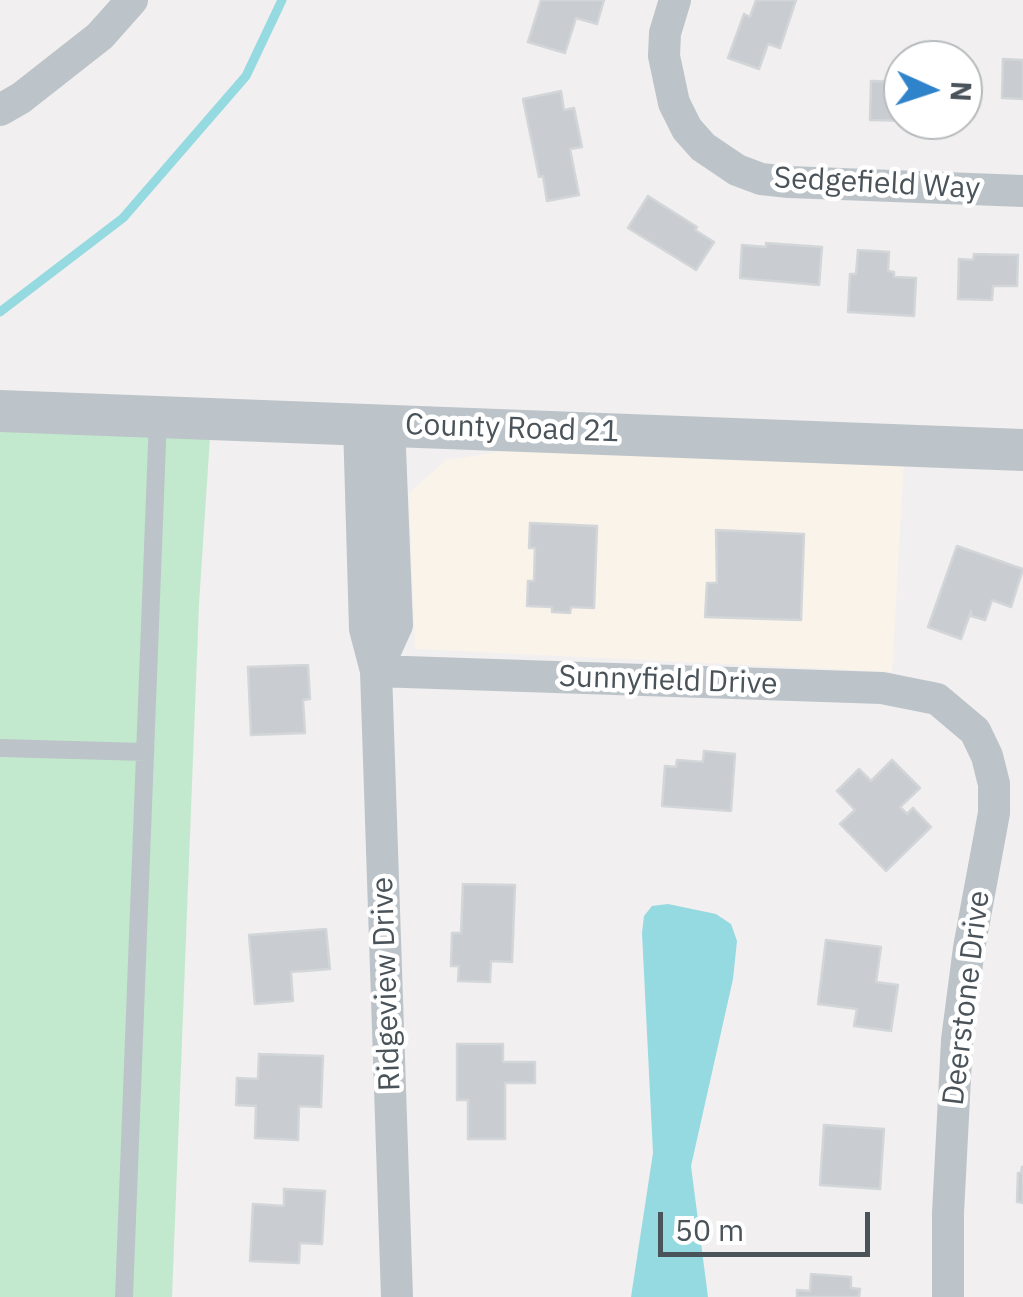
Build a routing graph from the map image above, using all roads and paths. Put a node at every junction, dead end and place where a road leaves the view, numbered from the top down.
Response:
1 (132, 0) edge
2 (674, 0) edge
3 (0, 110) edge
4 (1023, 191) edge
5 (0, 412) edge
6 (158, 417) junction
7 (374, 424) junction
8 (1023, 450) edge
9 (376, 671) junction
10 (956, 712) joint
11 (0, 748) edge
12 (145, 752) junction
13 (124, 1297) edge
14 (397, 1297) edge
15 (948, 1297) edge

1 - 3 street
2 - 4 street, Sedgefield Way
5 - 6 street, County Road 21
6 - 7 street, County Road 21
6 - 12 lane
7 - 8 street, County Road 21
7 - 9 street, Ridgeview Drive
9 - 10 street, Sunnyfield Drive
9 - 14 street, Ridgeview Drive
10 - 15 street, Deerstone Drive
11 - 12 lane
12 - 13 lane

